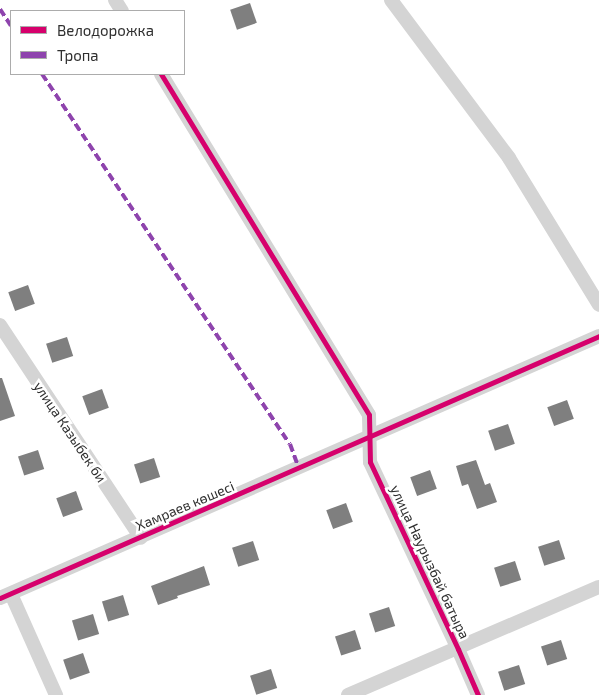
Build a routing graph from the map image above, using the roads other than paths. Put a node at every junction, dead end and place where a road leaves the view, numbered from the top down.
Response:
1 (391, 0) edge
2 (162, 75) edge
3 (599, 305) edge
4 (0, 326) edge
5 (599, 336) edge
6 (370, 438) junction
7 (141, 538) junction
8 (599, 587) edge
9 (6, 596) edge
10 (458, 649) junction
11 (56, 695) edge
12 (348, 695) edge
13 (478, 695) edge

1 - 3 street
2 - 6 street, улица Наурызбай батыра
4 - 7 street, улица Казыбек би
5 - 6 street, Хамраев көшесі
6 - 7 street, Хамраев көшесі
6 - 10 street, улица Наурызбай батыра
7 - 9 street, Хамраев көшесі
8 - 10 street
9 - 11 street
10 - 12 street
10 - 13 street, улица Наурызбай батыра

